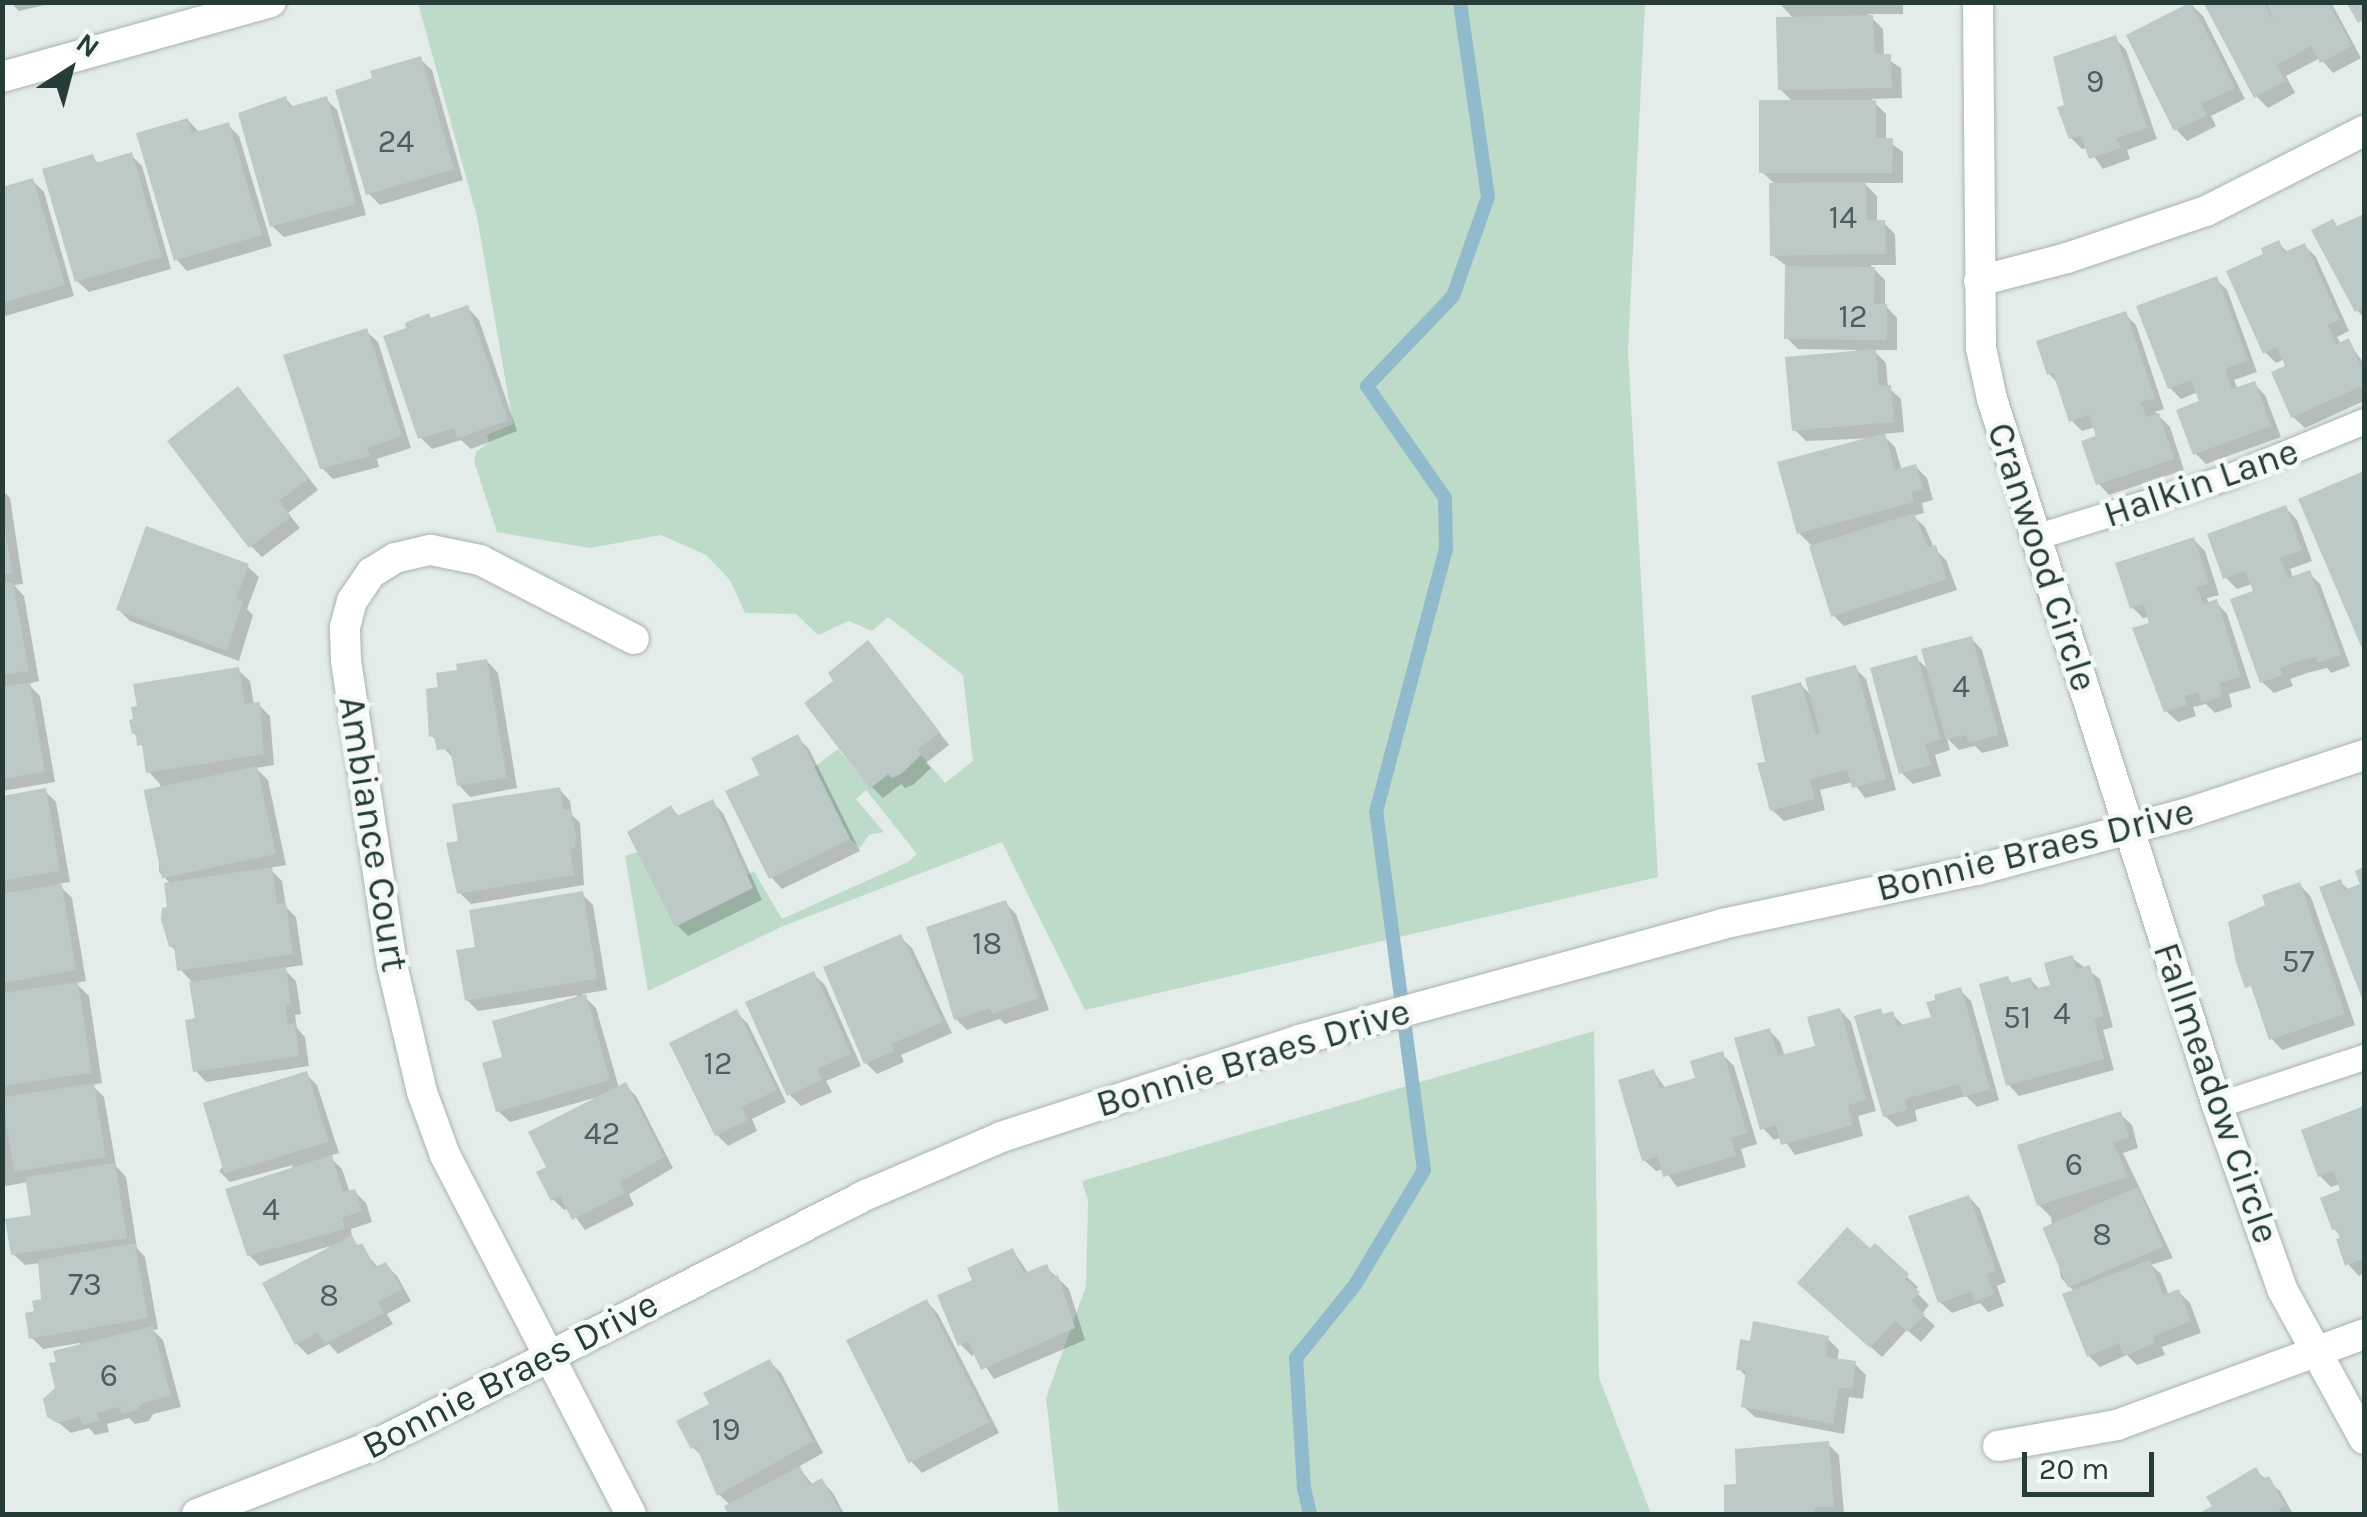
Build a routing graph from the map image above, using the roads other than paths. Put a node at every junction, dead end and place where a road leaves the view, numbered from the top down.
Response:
1 (271, 2) edge
2 (1978, 2) edge
3 (2, 77) edge
4 (2364, 131) edge
5 (1979, 281) junction
6 (2364, 421) edge
7 (2036, 537) junction
8 (634, 639) dead end
9 (2364, 755) edge
10 (2128, 829) junction
11 (2364, 1057) edge
12 (2217, 1105) junction
13 (2364, 1334) edge
14 (2316, 1350) junction
15 (550, 1357) junction
16 (2364, 1438) edge
17 (1998, 1446) dead end
18 (197, 1514) edge
19 (631, 1514) edge

1 - 3 street
2 - 5 street, Cranwood Circle
4 - 5 street
5 - 7 street, Cranwood Circle
6 - 7 lane, Halkin Lane
7 - 10 street, Cranwood Circle
8 - 15 street, Ambiance Court
9 - 10 street, Bonnie Braes Drive
10 - 12 street, Fallmeadow Circle
10 - 15 street, Bonnie Braes Drive
11 - 12 lane
12 - 14 street, Fallmeadow Circle
13 - 14 street
14 - 16 street, Fallmeadow Circle
14 - 17 street
15 - 18 street, Bonnie Braes Drive
15 - 19 street, Ambiance Court

